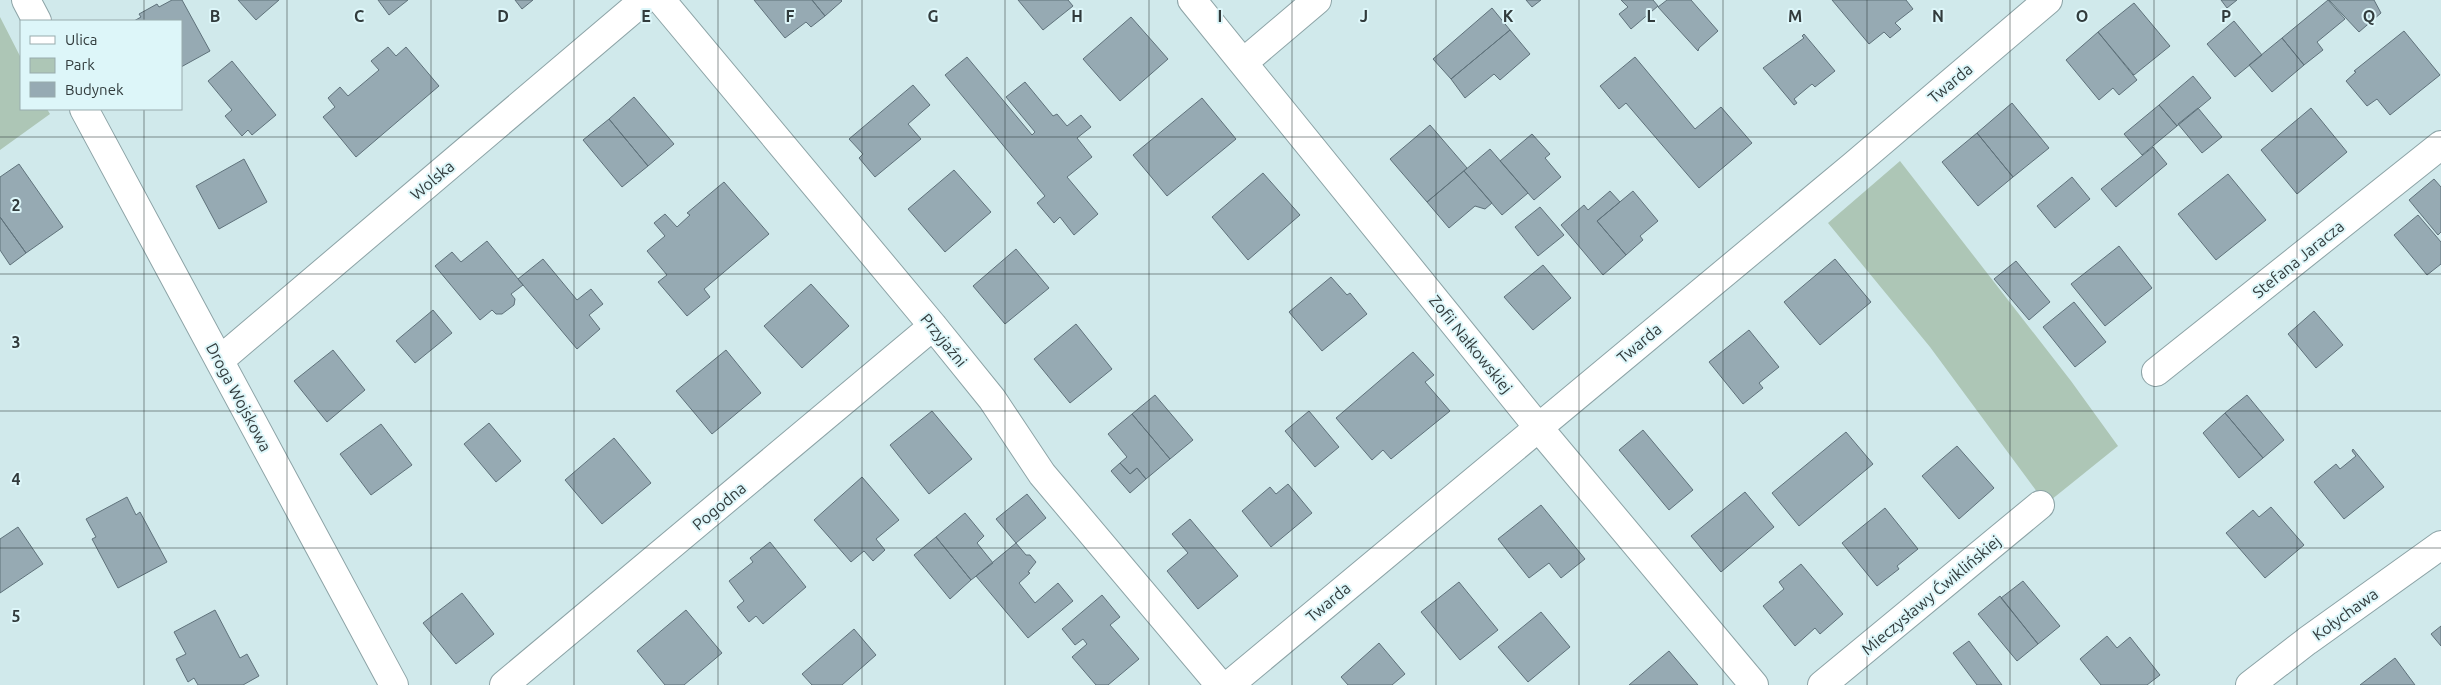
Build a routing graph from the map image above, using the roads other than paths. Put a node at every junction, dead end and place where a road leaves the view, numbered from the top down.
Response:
1 (26, 0) edge
2 (644, 0) edge
3 (660, 0) edge
4 (1192, 0) edge
5 (1317, 0) edge
6 (2048, 0) edge
7 (36, 20) edge
8 (1244, 62) junction
9 (85, 110) edge
10 (2441, 145) edge
11 (933, 326) junction
12 (220, 360) junction
13 (2156, 372) dead end
14 (1538, 427) junction
15 (2040, 505) dead end
16 (2441, 545) edge
17 (394, 685) edge
18 (504, 685) edge
19 (1220, 685) edge
20 (1229, 685) edge
21 (1754, 685) edge
22 (1822, 685) edge
23 (2250, 685) edge

1 - 7 street
2 - 12 street, Wolska
3 - 11 street, Przyjaźni
4 - 8 street, Zofii Nałkowskiej
5 - 8 street
6 - 14 street, Twarda
8 - 14 street, Zofii Nałkowskiej
9 - 12 street, Droga Wojskowa
10 - 13 street, Stefana Jaracza
11 - 18 street, Pogodna
11 - 19 street, Przyjaźni
12 - 17 street, Droga Wojskowa
14 - 20 street, Twarda
14 - 21 street, Zofii Nałkowskiej
15 - 22 street, Mieczysławy Ćwiklińskiej
16 - 23 street, Kołychawa

